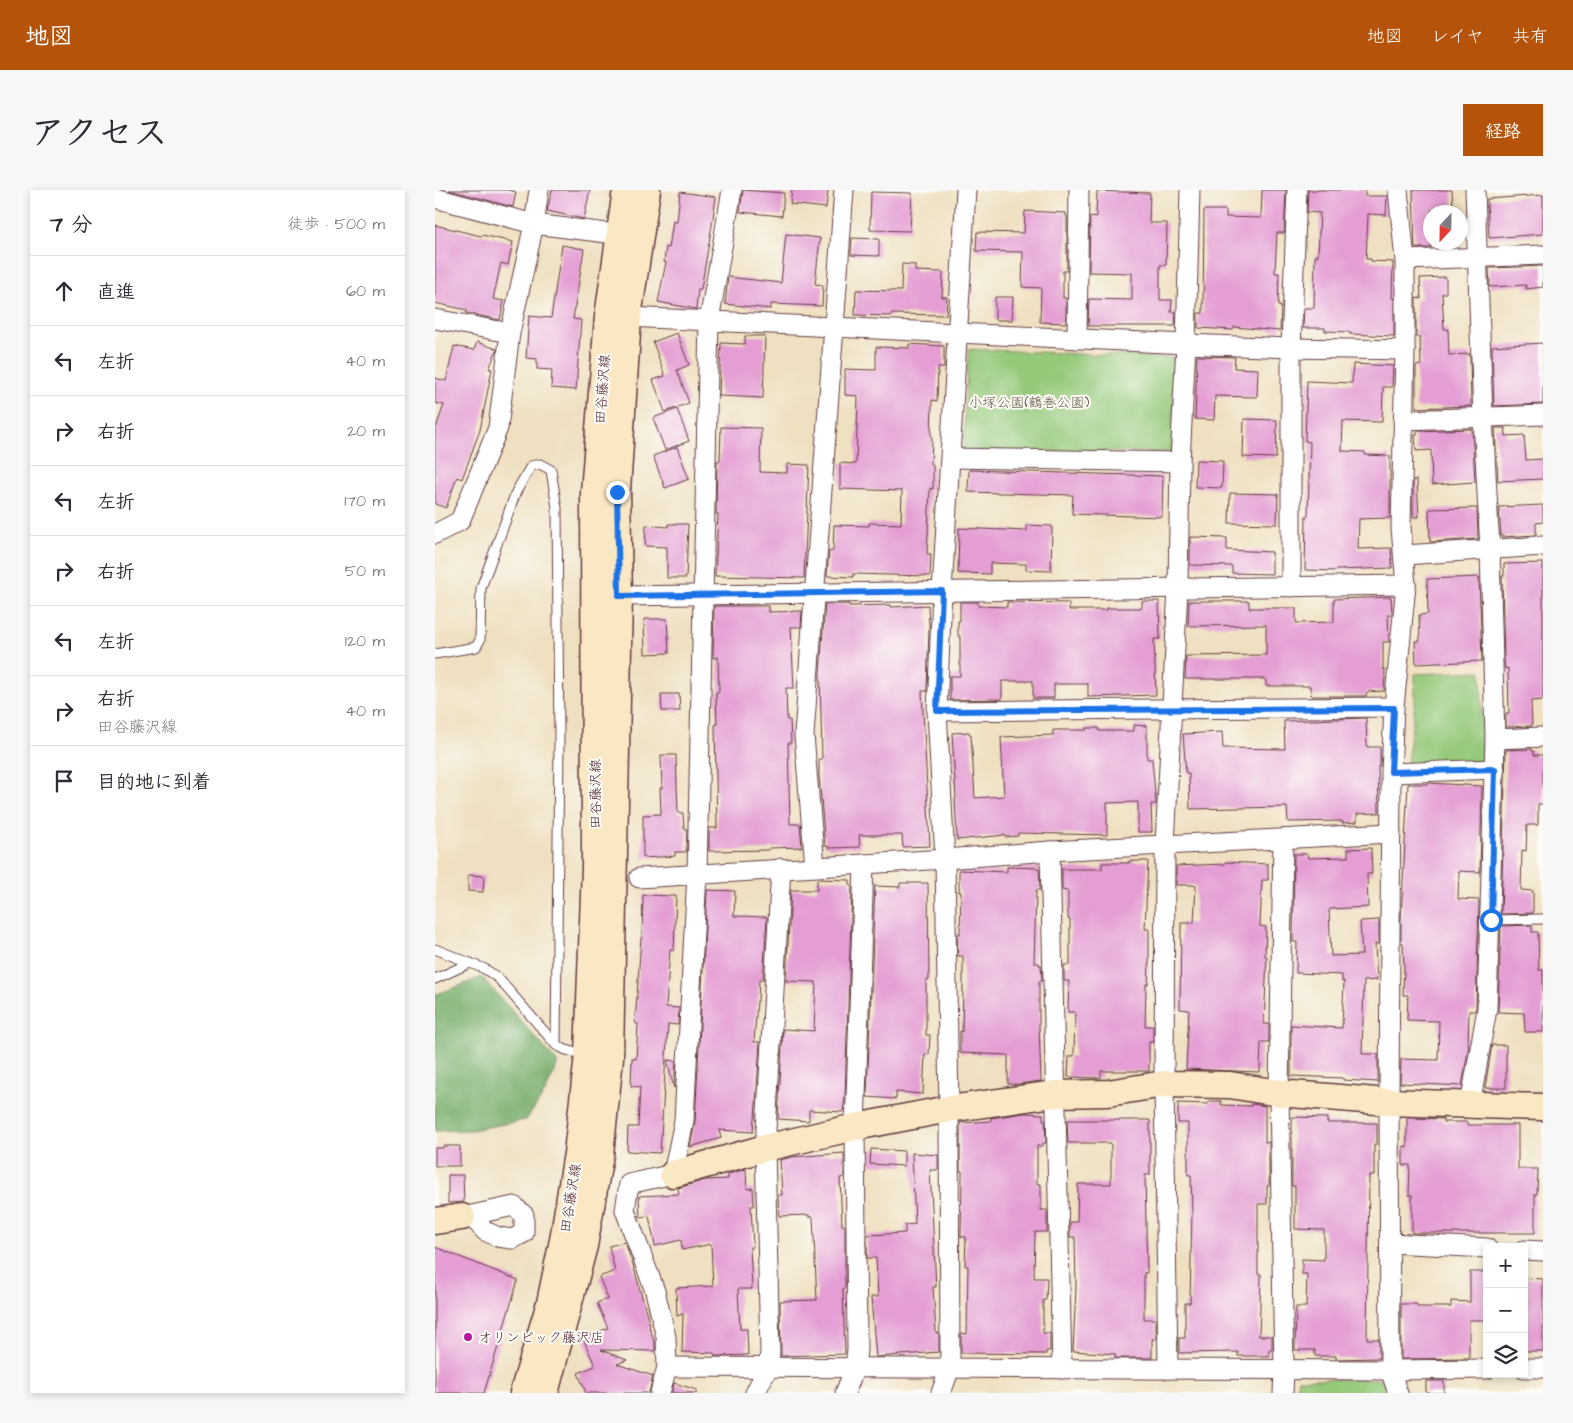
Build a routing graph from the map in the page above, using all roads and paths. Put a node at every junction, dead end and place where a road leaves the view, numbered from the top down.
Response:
1 (539, 190) edge
2 (613, 190) edge
3 (626, 190) edge
4 (647, 190) edge
5 (660, 190) edge
6 (732, 190) edge
7 (844, 190) edge
8 (966, 190) edge
9 (1079, 190) edge
10 (1190, 190) edge
11 (1297, 190) edge
12 (1398, 190) edge
13 (1475, 190) edge
14 (435, 198) edge
15 (534, 224) junction
16 (607, 233) junction
17 (1543, 255) edge
18 (1477, 257) junction
19 (1405, 260) junction
20 (618, 317) junction
21 (435, 319) edge
22 (709, 322) junction
23 (834, 327) junction
24 (958, 332) junction
25 (510, 333) junction
26 (1077, 339) junction
27 (1186, 344) junction
28 (1291, 348) junction
29 (1405, 350) junction
30 (1543, 415) edge
31 (1483, 417) junction
32 (1403, 420) junction
33 (951, 458) junction
34 (1180, 462) junction
35 (435, 534) edge
36 (1543, 546) edge
37 (1490, 550) junction
38 (1404, 555) junction
39 (1406, 586) junction
40 (1291, 587) junction
41 (1178, 588) junction
42 (942, 591) junction
43 (814, 593) junction
44 (703, 594) junction
45 (619, 596) junction
46 (435, 654) edge
47 (1173, 708) junction
48 (1394, 708) junction
49 (937, 711) junction
50 (1543, 737) edge
51 (1495, 739) junction
52 (1495, 769) junction
53 (1391, 772) junction
54 (1391, 833) junction
55 (1283, 839) junction
56 (1165, 845) junction
57 (1050, 851) junction
58 (945, 859) junction
59 (864, 864) junction
60 (815, 867) junction
61 (781, 868) junction
62 (697, 874) junction
63 (639, 878) dead end
64 (1543, 919) edge
65 (1491, 920) junction
66 (435, 949) edge
67 (470, 963) junction
68 (435, 979) edge
69 (555, 1045) junction
70 (588, 1055) junction
71 (1165, 1084) junction
72 (1279, 1093) junction
73 (1055, 1094) junction
74 (1389, 1102) junction
75 (1469, 1105) junction
76 (1543, 1107) edge
77 (949, 1109) junction
78 (855, 1127) junction
79 (765, 1148) junction
80 (673, 1174) junction
81 (462, 1218) dead end
82 (435, 1221) edge
83 (1390, 1243) junction
84 (1483, 1248) edge
85 (1528, 1250) edge
86 (1543, 1251) edge
87 (667, 1367) junction
88 (768, 1368) junction
89 (855, 1368) junction
90 (950, 1368) junction
91 (1528, 1368) edge
92 (1543, 1368) edge
93 (1062, 1369) junction
94 (1168, 1369) junction
95 (1483, 1369) edge
96 (1284, 1370) junction
97 (1390, 1370) junction
98 (523, 1393) edge
99 (545, 1393) edge
100 (660, 1393) edge
101 (755, 1393) edge
102 (845, 1393) edge
103 (941, 1393) edge
104 (1283, 1393) edge
105 (1398, 1393) edge

1 - 15 street
2 - 16 main road
3 - 20 main road, 田谷藤沢線
4 - 20 main road, 田谷藤沢線
5 - 20 main road
6 - 22 street
7 - 23 street
8 - 24 street
9 - 26 street
10 - 27 street
11 - 28 street
12 - 19 street
13 - 18 street
14 - 15 street
15 - 16 street
15 - 25 street
16 - 20 main road
17 - 18 street
18 - 19 street
18 - 31 street
19 - 29 street
20 - 22 street
20 - 45 main road, 田谷藤沢線
20 - 70 main road, 田谷藤沢線
21 - 25 street
22 - 23 street
22 - 44 street
23 - 24 street
23 - 43 street
24 - 26 street
24 - 33 street
25 - 35 street
26 - 27 street
27 - 28 street
27 - 34 street
28 - 29 street
28 - 40 street
29 - 32 street
30 - 31 street
31 - 32 street
31 - 37 street
32 - 38 street
33 - 34 street
33 - 42 street
34 - 41 street
36 - 37 street
37 - 38 street
37 - 51 street
38 - 39 street
39 - 40 street
39 - 48 street
40 - 41 street
41 - 42 street
41 - 47 street
42 - 43 street
42 - 49 street
43 - 44 street
43 - 60 street
44 - 45 street
44 - 62 street
45 - 99 main road, 田谷藤沢線
46 - 69 lane
47 - 48 street
47 - 49 street
47 - 56 street
48 - 53 street
49 - 58 street
50 - 51 street
51 - 52 street
52 - 53 street
52 - 65 street
53 - 54 street
54 - 55 street
54 - 74 street
55 - 56 street
55 - 72 street
56 - 57 street
56 - 71 street
57 - 58 street
57 - 73 street
58 - 59 street
58 - 77 street
59 - 60 street
59 - 78 street
60 - 61 street
61 - 62 street
61 - 79 street
62 - 63 street
62 - 80 street
64 - 65 lane
65 - 75 street
66 - 67 lane
67 - 68 lane
67 - 69 lane
69 - 70 lane
70 - 98 main road, 田谷藤沢線
71 - 72 main road
71 - 73 main road
71 - 94 street
72 - 74 main road
72 - 96 street
73 - 77 main road
73 - 93 street
74 - 75 main road
74 - 83 street
75 - 76 main road
77 - 78 main road
77 - 90 street
78 - 79 main road
78 - 89 street
79 - 80 main road
79 - 88 street
80 - 87 street
81 - 82 main road
83 - 84 street
83 - 97 street
85 - 86 street
87 - 88 street
87 - 100 street
88 - 89 street
88 - 101 street
89 - 90 street
89 - 102 street
90 - 93 street
90 - 103 street
91 - 92 street
93 - 94 street
94 - 96 street
95 - 97 street
96 - 97 street
96 - 104 street
97 - 105 street

